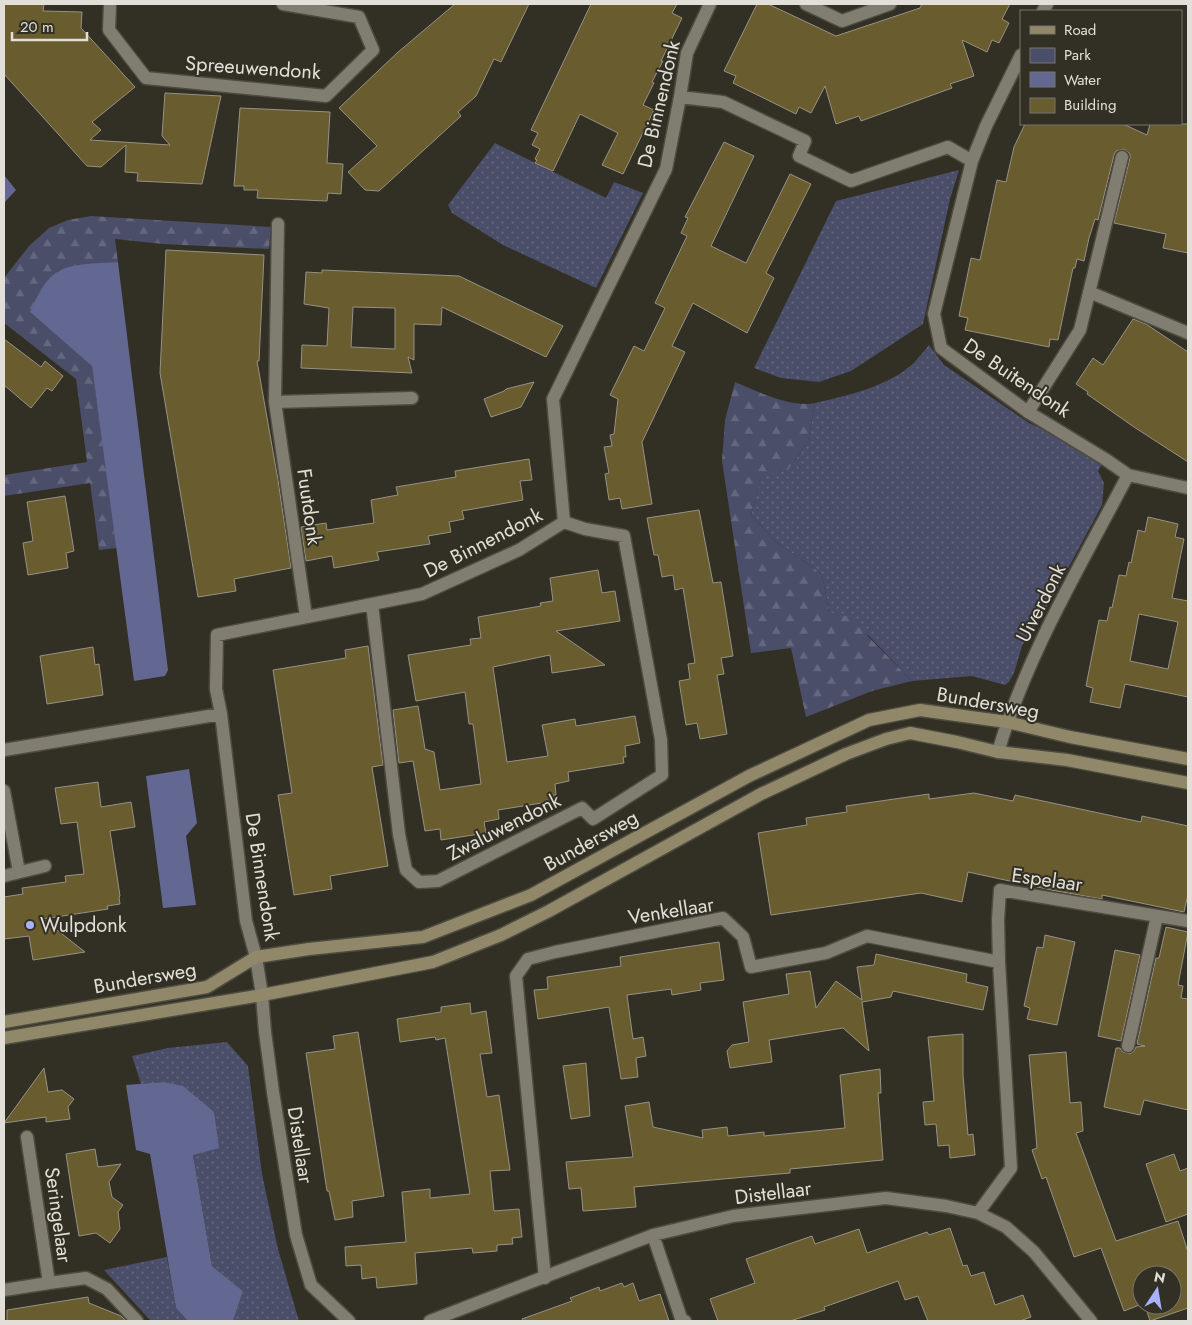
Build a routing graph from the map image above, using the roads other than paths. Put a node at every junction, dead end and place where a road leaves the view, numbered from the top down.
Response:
1 (110, 4) edge
2 (283, 4) edge
3 (710, 4) edge
4 (806, 4) edge
5 (890, 4) edge
6 (1020, 57) edge
7 (680, 97) junction
8 (1122, 157) dead end
9 (972, 161) junction
10 (278, 224) dead end
11 (1089, 292) junction
12 (1188, 333) edge
13 (412, 398) dead end
14 (275, 402) junction
15 (1028, 412) junction
16 (1128, 475) junction
17 (1188, 488) edge
18 (564, 522) junction
19 (372, 604) junction
20 (306, 618) junction
21 (222, 714) junction
22 (1007, 722) junction
23 (4, 750) edge
24 (998, 752) junction
25 (1188, 759) edge
26 (1188, 783) edge
27 (4, 791) edge
28 (45, 866) dead end
29 (19, 872) junction
30 (4, 876) edge
31 (1157, 916) junction
32 (1188, 921) edge
33 (256, 957) junction
34 (999, 962) junction
35 (262, 994) junction
36 (4, 1022) edge
37 (4, 1038) edge
38 (1128, 1046) dead end
39 (27, 1137) dead end
40 (978, 1213) junction
41 (653, 1235) junction
42 (545, 1278) junction
43 (49, 1283) junction
44 (4, 1290) edge
45 (137, 1321) edge
46 (349, 1321) edge
47 (430, 1321) edge
48 (685, 1321) edge
49 (1091, 1321) edge

1 - 2 street, Spreeuwendonk
3 - 7 street, De Binnendonk
4 - 5 street
6 - 9 street, De Buitendonk
7 - 9 street
7 - 18 street, De Binnendonk
8 - 11 street
9 - 15 street, De Buitendonk
10 - 14 street, Fuutdonk
11 - 12 street
11 - 15 street
13 - 14 street
14 - 20 street, Fuutdonk
15 - 16 street, De Buitendonk
16 - 17 street, De Buitendonk
16 - 22 street, Uiverdonk
18 - 19 street, De Binnendonk
18 - 19 street, Zwaluwendonk
19 - 20 street, De Binnendonk
20 - 21 street, De Binnendonk
21 - 23 street
21 - 33 street, De Binnendonk
22 - 24 street, Uiverdonk
22 - 25 street, Bundersweg
22 - 33 street, Bundersweg
24 - 26 street, Bundersweg
24 - 35 street, Bundersweg
27 - 29 street
28 - 29 street
29 - 30 street
31 - 32 street, Espelaar
31 - 34 street, Espelaar
31 - 38 street
33 - 35 street, Distellaar
33 - 36 street, Bundersweg
34 - 40 street
34 - 42 street, Venkellaar
35 - 37 street, Bundersweg
35 - 46 street, Distellaar
39 - 43 street, Seringelaar
40 - 41 street, Distellaar
40 - 49 street, Distellaar
41 - 42 street, Distellaar
41 - 48 street
42 - 47 street, Distellaar
43 - 44 street
43 - 45 street, Seringelaar

